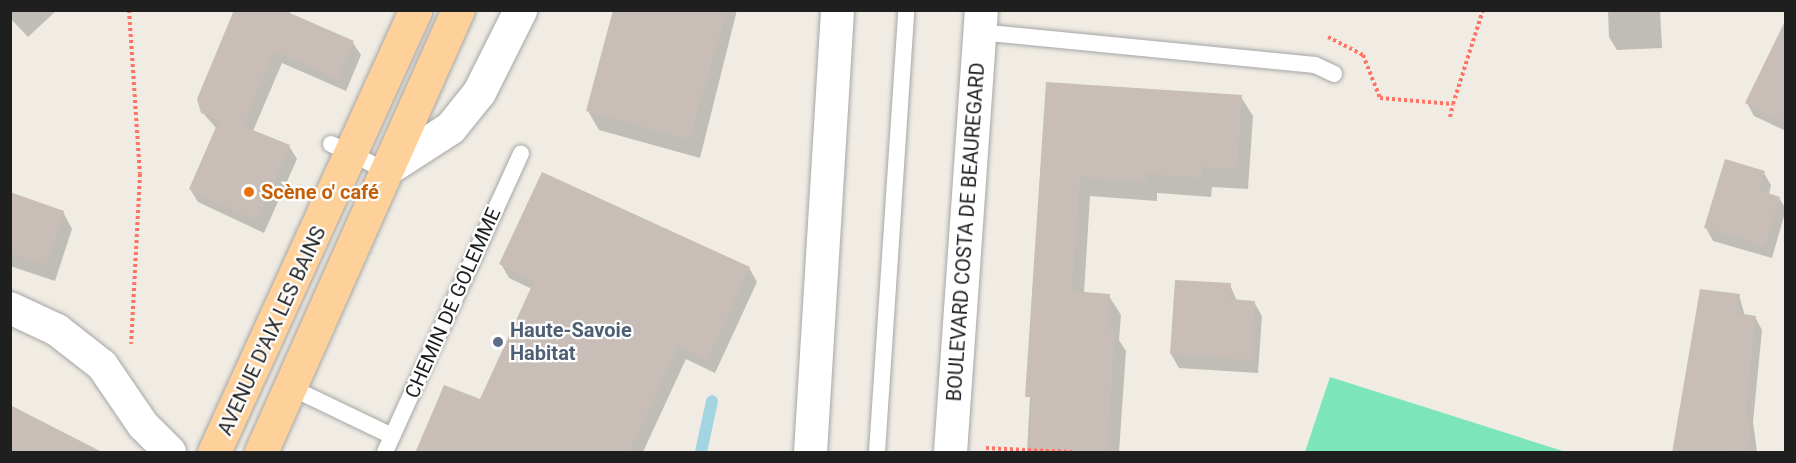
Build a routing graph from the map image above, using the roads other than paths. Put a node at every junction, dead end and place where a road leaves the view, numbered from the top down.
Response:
1 (415, 10) edge
2 (458, 10) edge
3 (520, 10) edge
4 (837, 10) edge
5 (906, 10) edge
6 (980, 21) edge
7 (1334, 74) dead end
8 (343, 149) junction
9 (521, 153) dead end
10 (385, 170) junction
11 (10, 309) edge
12 (292, 388) junction
13 (393, 436) junction
14 (170, 453) edge
15 (214, 453) edge
16 (261, 453) edge
17 (385, 453) edge
18 (810, 453) edge
19 (877, 453) edge
20 (950, 453) edge

1 - 8 main road, AVENUE D'AIX LES BAINS
2 - 10 main road, AVENUE D'AIX LES BAINS
3 - 10 street
4 - 18 street
5 - 19 lane
6 - 7 lane
6 - 20 street, BOULEVARD COSTA DE BEAUREGARD
8 - 10 lane
8 - 15 main road, AVENUE D'AIX LES BAINS
9 - 13 lane, CHEMIN DE GOLEMME
10 - 12 main road, AVENUE D'AIX LES BAINS
11 - 14 street
12 - 13 lane
12 - 16 main road, AVENUE D'AIX LES BAINS
13 - 17 lane, CHEMIN DE GOLEMME

